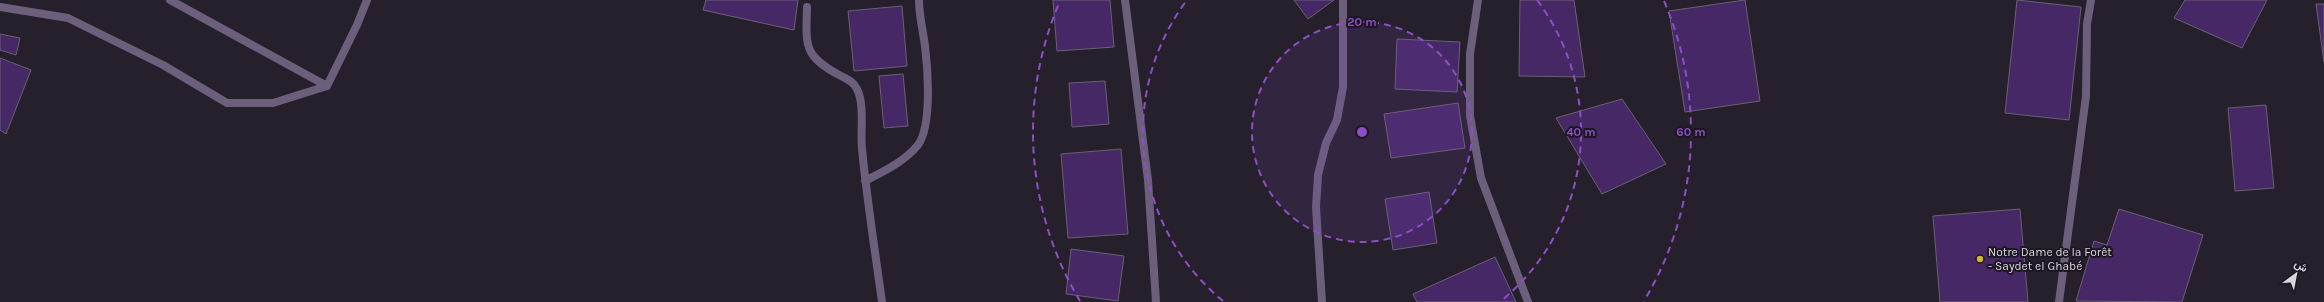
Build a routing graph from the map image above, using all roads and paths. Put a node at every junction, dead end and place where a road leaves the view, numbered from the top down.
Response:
1 (170, 0) edge
2 (367, 0) edge
3 (919, 0) edge
4 (1125, 0) edge
5 (1343, 0) edge
6 (1478, 0) edge
7 (2091, 0) edge
8 (0, 7) edge
9 (807, 7) dead end
10 (327, 86) junction
11 (865, 181) junction
12 (882, 302) edge
13 (1156, 302) edge
14 (1322, 302) edge
15 (1528, 302) edge
16 (2059, 302) edge

1 - 10 street
2 - 10 street
3 - 11 street
4 - 13 street
5 - 14 street
6 - 15 street
7 - 16 street
8 - 10 street
9 - 11 street
11 - 12 street

